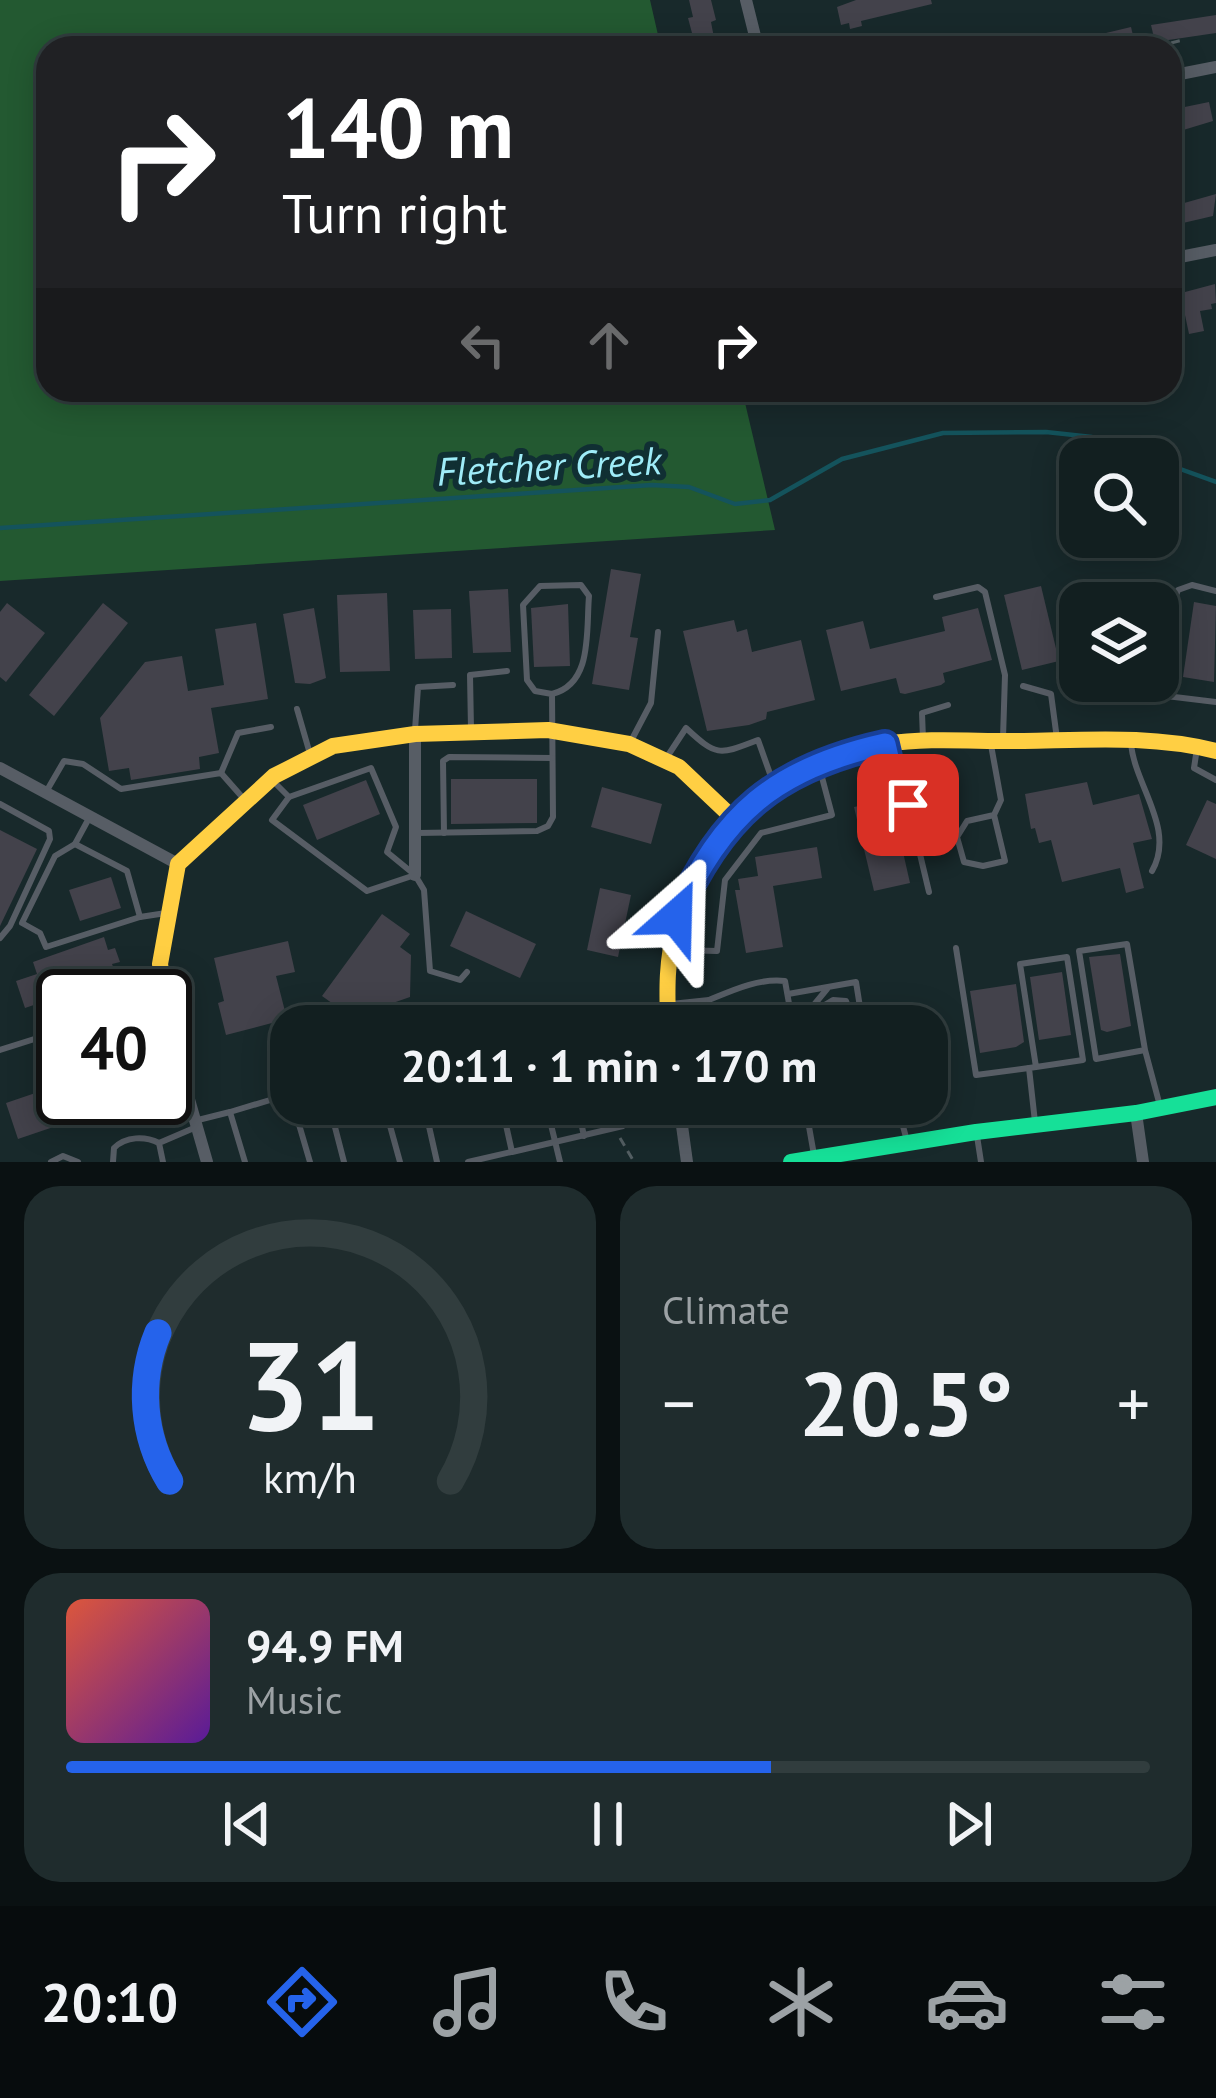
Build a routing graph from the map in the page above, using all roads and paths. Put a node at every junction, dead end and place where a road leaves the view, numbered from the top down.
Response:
1 (746, 0) edge
2 (755, 36) edge
3 (1216, 67) edge
4 (1182, 74) edge
5 (1216, 250) edge
6 (1182, 257) edge
7 (1179, 590) edge
8 (1216, 591) edge
9 (936, 597) dead end
10 (658, 632) dead end
11 (508, 671) dead end
12 (453, 685) dead end
13 (1023, 686) dead end
14 (552, 694) junction
15 (1179, 697) edge
16 (1216, 702) edge
17 (948, 705) dead end
18 (298, 709) dead end
19 (271, 727) dead end
20 (552, 730) junction
21 (472, 732) junction
22 (415, 734) junction
23 (1131, 738) junction
24 (1057, 741) junction
25 (997, 742) junction
26 (923, 743) junction
27 (629, 744) junction
28 (885, 744) junction
29 (1210, 745) edge
30 (311, 757) junction
31 (553, 758) junction
32 (665, 760) junction
33 (818, 762) junction
34 (0, 768) edge
35 (221, 773) junction
36 (271, 779) junction
37 (1216, 780) edge
38 (774, 784) junction
39 (46, 792) junction
40 (289, 797) junction
41 (245, 800) junction
42 (0, 803) edge
43 (994, 814) junction
44 (90, 816) junction
45 (735, 820) junction
46 (444, 832) junction
47 (413, 833) junction
48 (74, 844) junction
49 (178, 864) junction
50 (1152, 872) dead end
51 (415, 875) junction
52 (928, 892) dead end
53 (169, 912) junction
54 (140, 917) junction
55 (0, 938) edge
56 (956, 948) dead end
57 (669, 950) junction
58 (161, 969) edge
59 (467, 972) dead end
60 (830, 986) junction
61 (788, 994) junction
62 (709, 1000) junction
63 (667, 1005) edge
64 (695, 1005) edge
65 (710, 1005) edge
66 (790, 1005) edge
67 (814, 1005) edge
68 (858, 1005) edge
69 (36, 1039) edge
70 (0, 1050) edge
71 (1145, 1050) junction
72 (1032, 1067) junction
73 (1216, 1097) edge
74 (270, 1103) edge
75 (1161, 1109) junction
76 (192, 1111) edge
77 (230, 1112) junction
78 (1136, 1113) junction
79 (196, 1123) junction
80 (299, 1125) edge
81 (334, 1125) edge
82 (390, 1125) edge
83 (429, 1125) edge
84 (506, 1125) dead end
85 (552, 1125) edge
86 (582, 1125) edge
87 (623, 1125) edge
88 (682, 1125) edge
89 (804, 1125) edge
90 (902, 1125) edge
91 (1035, 1125) junction
92 (976, 1132) junction
93 (584, 1136) junction
94 (619, 1137) dead end
95 (159, 1142) junction
96 (556, 1142) junction
97 (907, 1143) junction
98 (512, 1152) junction
99 (633, 1160) edge
100 (801, 1161) edge
101 (52, 1162) edge
102 (78, 1162) edge
103 (112, 1162) edge
104 (164, 1162) edge
105 (207, 1162) edge
106 (245, 1162) edge
107 (310, 1162) edge
108 (344, 1162) edge
109 (400, 1162) edge
110 (437, 1162) edge
111 (468, 1162) edge
112 (560, 1162) edge
113 (686, 1162) edge
114 (981, 1162) edge
115 (1143, 1162) edge

1 - 2 street
3 - 4 street
5 - 6 street
7 - 8 lane
9 - 25 lane
10 - 27 lane
11 - 21 lane
12 - 22 lane
13 - 24 lane
14 - 14 lane
14 - 20 lane
15 - 16 lane
17 - 26 lane
18 - 30 lane
19 - 35 lane
20 - 21 street
20 - 27 street
20 - 31 lane
21 - 22 street
22 - 30 street
22 - 47 street
23 - 24 street
23 - 29 street
23 - 50 lane
24 - 25 street
25 - 26 street
25 - 43 lane
26 - 28 street
27 - 32 street
28 - 33 street
28 - 52 lane
29 - 37 lane
30 - 36 street
31 - 46 lane
31 - 46 lane
32 - 38 lane
32 - 45 street
33 - 38 street
33 - 57 lane
34 - 39 street
35 - 39 lane
35 - 41 lane
36 - 40 lane
36 - 41 street
38 - 45 street
39 - 44 street
40 - 51 lane
40 - 51 lane
41 - 49 street
42 - 55 lane
43 - 43 lane
44 - 48 lane
44 - 49 street
45 - 57 street
46 - 47 lane
47 - 51 street
48 - 54 lane
48 - 54 lane
49 - 53 street
51 - 59 lane
53 - 54 lane
53 - 58 street
56 - 72 lane
57 - 63 street
60 - 61 lane
60 - 67 lane
60 - 68 lane
61 - 62 lane
61 - 66 lane
62 - 64 lane
62 - 65 lane
69 - 70 lane
71 - 71 lane
71 - 75 lane
72 - 72 lane
72 - 91 lane
73 - 75 street
74 - 77 lane
75 - 78 street
76 - 79 street
77 - 79 lane
77 - 106 lane
78 - 91 street
78 - 115 street
79 - 95 lane
79 - 105 street
80 - 107 lane
81 - 108 lane
82 - 109 lane
83 - 110 lane
84 - 98 lane
85 - 96 lane
86 - 93 lane
87 - 93 lane
88 - 113 street
89 - 100 lane
90 - 97 lane
91 - 92 street
92 - 97 street
92 - 114 lane
93 - 96 lane
94 - 99 path
95 - 103 lane
95 - 104 lane
96 - 98 lane
96 - 112 lane
97 - 100 street
98 - 111 lane
101 - 102 lane

